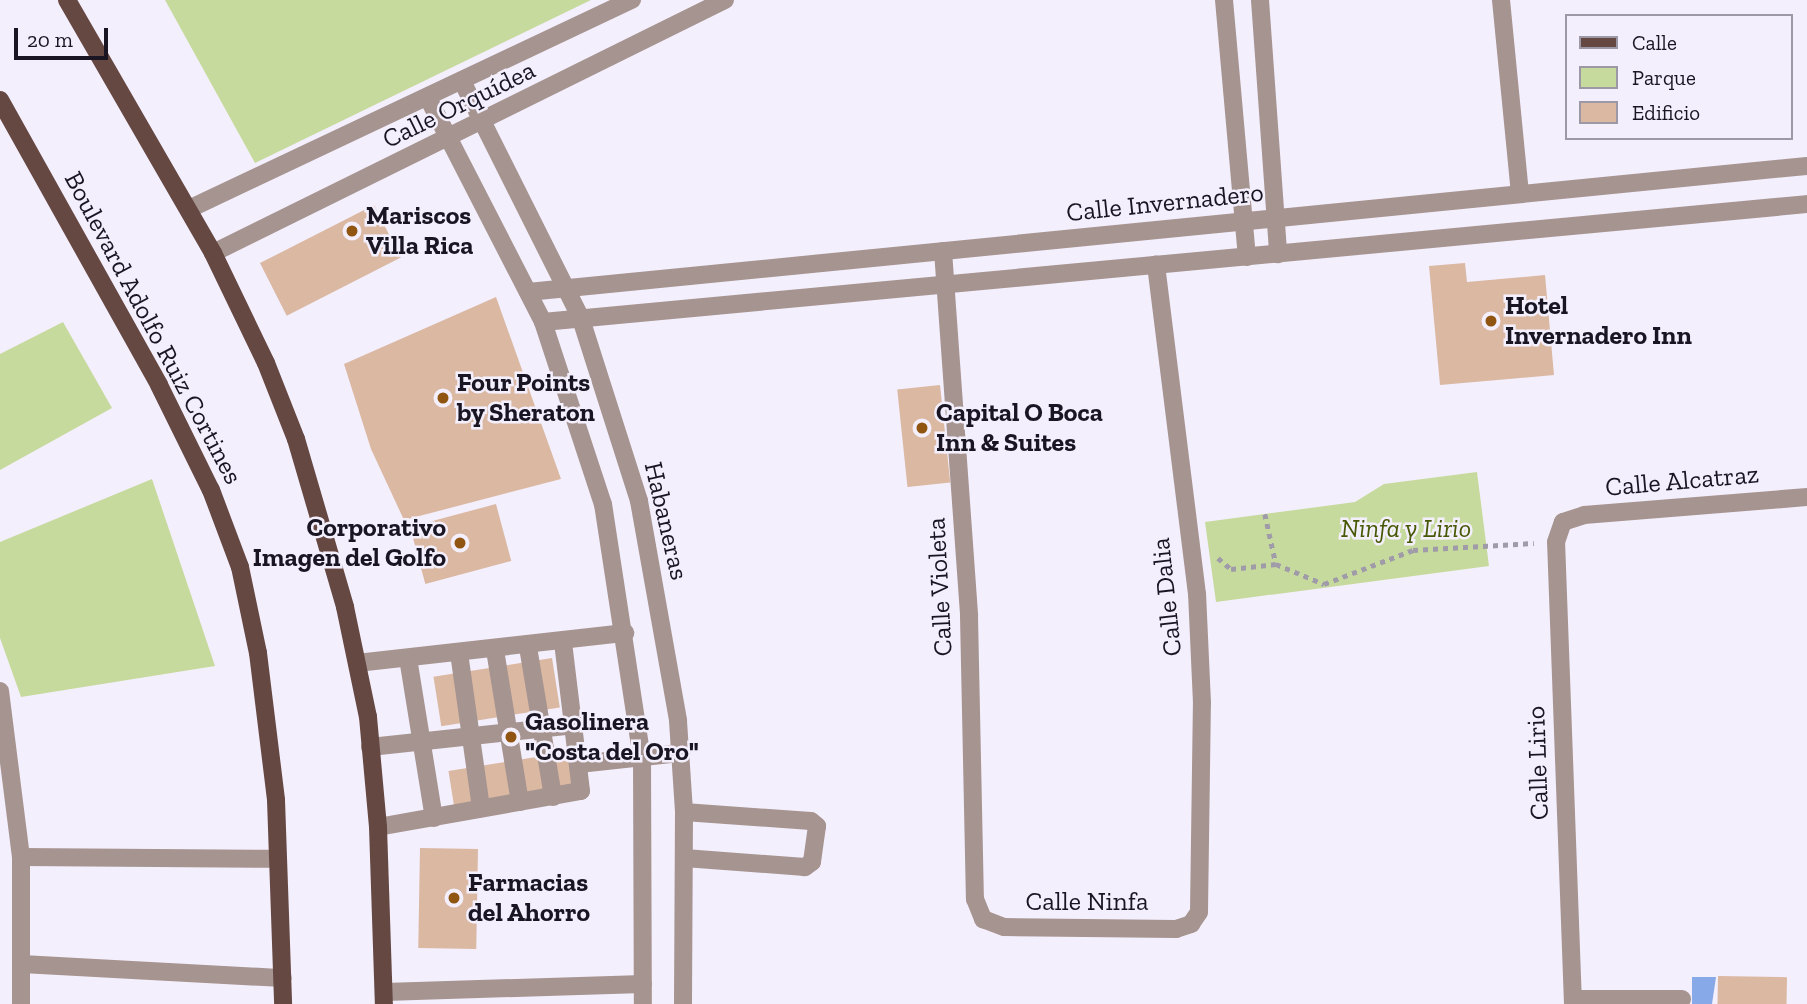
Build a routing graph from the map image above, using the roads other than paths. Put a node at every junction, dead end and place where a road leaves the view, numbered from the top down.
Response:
1 (66, 0) edge
2 (632, 0) edge
3 (725, 0) edge
4 (1224, 0) edge
5 (1260, 0) edge
6 (1501, 0) edge
7 (462, 81) junction
8 (428, 98) junction
9 (0, 100) edge
10 (484, 123) junction
11 (448, 140) junction
12 (1807, 166) edge
13 (1520, 194) junction
14 (1807, 204) edge
15 (189, 209) junction
16 (1275, 218) junction
17 (1242, 221) junction
18 (943, 251) junction
19 (213, 253) junction
20 (1278, 254) junction
21 (1247, 257) junction
22 (1156, 265) junction
23 (946, 285) junction
24 (566, 288) junction
25 (528, 292) junction
26 (581, 319) junction
27 (543, 322) junction
28 (1807, 497) edge
29 (1563, 522) joint
30 (625, 633) junction
31 (563, 643) junction
32 (528, 647) junction
33 (495, 650) junction
34 (459, 653) junction
35 (408, 658) junction
36 (357, 663) junction
37 (0, 691) edge
38 (575, 725) junction
39 (543, 729) junction
40 (510, 732) junction
41 (472, 736) junction
42 (422, 741) junction
43 (370, 747) junction
44 (681, 753) junction
45 (642, 758) junction
46 (579, 764) junction
47 (552, 797) junction
48 (520, 802) junction
49 (481, 808) junction
50 (684, 812) junction
51 (434, 818) junction
52 (378, 827) junction
53 (21, 856) junction
54 (684, 858) junction
55 (278, 859) junction
56 (983, 919) joint
57 (1191, 924) joint
58 (22, 964) junction
59 (283, 978) junction
60 (643, 984) junction
61 (384, 998) edge
62 (1682, 999) dead end
63 (1573, 1001) edge
64 (21, 1004) edge
65 (283, 1004) edge
66 (643, 1004) edge
67 (683, 1004) edge

1 - 15 main road
2 - 7 street, Calle Orquídea
3 - 10 street, Calle Orquídea
4 - 17 street
5 - 16 street
6 - 13 street
7 - 8 street, Calle Orquídea
7 - 10 street, Habaneras
8 - 11 street
8 - 15 street, Calle Orquídea
9 - 55 main road, Boulevard Adolfo Ruiz Cortines
10 - 11 street, Calle Orquídea
10 - 24 street, Habaneras
11 - 19 street, Calle Orquídea
11 - 25 street
12 - 13 street, Calle Invernadero
13 - 16 street, Calle Invernadero
14 - 20 street
15 - 19 main road
16 - 17 street, Calle Invernadero
16 - 20 street
17 - 18 street, Calle Invernadero
17 - 21 street
18 - 23 street, Calle Violeta
18 - 24 street, Calle Invernadero
19 - 36 main road
20 - 21 street
21 - 22 street
22 - 23 street
22 - 57 street, Calle Dalia
23 - 26 street
23 - 56 street, Calle Violeta
24 - 25 street, Calle Invernadero
24 - 26 street, Habaneras
25 - 27 street
26 - 27 street
26 - 44 street, Habaneras
27 - 30 street
28 - 29 street, Calle Alcatraz
29 - 63 street, Calle Lirio
30 - 31 street
30 - 45 street
31 - 32 street
31 - 38 street
32 - 33 street
32 - 39 street
33 - 34 street
33 - 40 street
34 - 35 street
34 - 41 street
35 - 36 street
35 - 42 street
36 - 43 main road
37 - 53 street
38 - 39 street
38 - 46 street
39 - 40 street
39 - 47 street
40 - 41 street
40 - 48 street
41 - 42 street
41 - 49 street
42 - 43 street
42 - 51 street
43 - 52 main road
44 - 45 street
44 - 50 street, Habaneras
45 - 46 street
45 - 60 street
46 - 47 street
47 - 48 street
48 - 49 street
49 - 51 street
50 - 54 street, Habaneras
50 - 54 street
51 - 52 street
52 - 61 main road
53 - 55 street
53 - 58 street
54 - 67 street, Habaneras
55 - 59 main road, Boulevard Adolfo Ruiz Cortines
56 - 57 street, Calle Ninfa
58 - 59 street
58 - 64 street
59 - 65 main road, Boulevard Adolfo Ruiz Cortines
60 - 61 street
60 - 66 street
62 - 63 street

